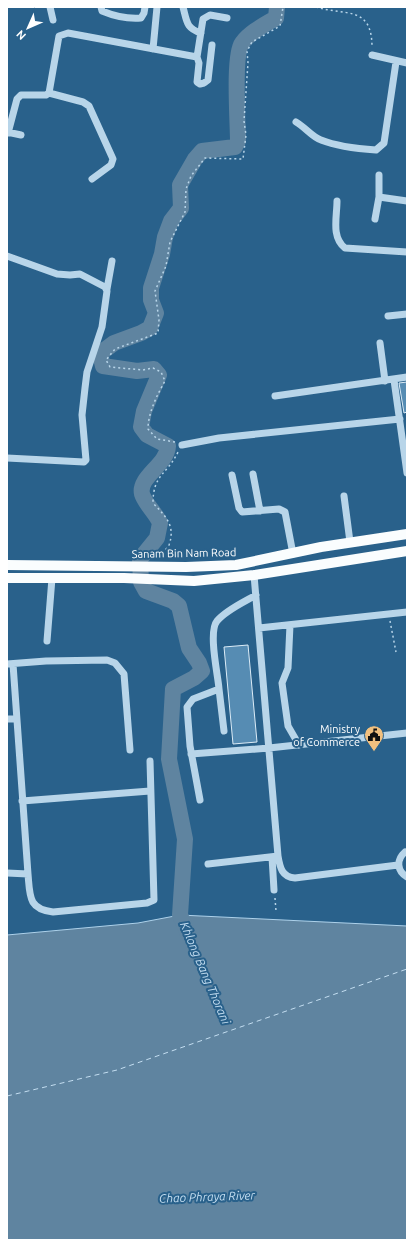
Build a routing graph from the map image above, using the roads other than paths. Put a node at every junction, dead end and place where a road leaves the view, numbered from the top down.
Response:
1 (50, 7) edge
2 (101, 7) edge
3 (144, 7) edge
4 (157, 7) edge
5 (183, 7) edge
6 (227, 18) dead end
7 (53, 20) dead end
8 (201, 33) junction
9 (212, 45) dead end
10 (153, 49) junction
11 (372, 55) road end
12 (197, 57) junction
13 (396, 62) junction
14 (407, 63) edge
15 (49, 93) junction
16 (296, 122) dead end
17 (8, 132) edge
18 (20, 135) dead end
19 (379, 175) dead end
20 (92, 179) dead end
21 (378, 197) junction
22 (337, 201) dead end
23 (407, 201) edge
24 (375, 219) dead end
25 (407, 252) edge
26 (7, 256) edge
27 (112, 261) dead end
28 (107, 289) junction
29 (407, 314) edge
30 (388, 316) dead end
31 (380, 342) dead end
32 (407, 377) edge
33 (394, 380) junction
34 (385, 381) junction
35 (275, 396) dead end
36 (400, 419) junction
37 (182, 445) road end
38 (7, 458) edge
39 (407, 473) edge
40 (253, 474) dead end
41 (232, 475) dead end
42 (344, 496) dead end
43 (260, 510) junction
44 (407, 534) edge
45 (350, 542) junction
46 (407, 552) edge
47 (293, 554) junction
48 (7, 565) edge
49 (254, 574) junction
50 (7, 578) edge
51 (52, 578) junction
52 (256, 595) junction
53 (407, 612) edge
54 (290, 624) junction
55 (258, 628) junction
56 (47, 641) dead end
57 (10, 664) edge
58 (219, 689) junction
59 (7, 719) edge
60 (16, 719) junction
61 (224, 731) dead end
62 (407, 733) edge
63 (299, 745) junction
64 (269, 748) junction
65 (130, 750) dead end
66 (191, 754) junction
67 (150, 761) dead end
68 (150, 791) junction
69 (200, 800) dead end
70 (22, 801) junction
71 (405, 852) dead end
72 (275, 856) junction
73 (208, 864) dead end
74 (398, 865) junction
75 (7, 872) edge
76 (28, 874) junction
77 (407, 878) edge
78 (274, 890) road end

1 - 7 street
2 - 3 street
4 - 10 street
5 - 8 street
6 - 8 street
8 - 12 street
9 - 12 street
10 - 12 street
10 - 15 street
11 - 13 street
13 - 14 street
13 - 16 street
15 - 17 street
15 - 20 street
17 - 18 street
19 - 21 street
21 - 23 street
21 - 24 street
22 - 25 street
26 - 28 street
27 - 28 street
28 - 38 street
29 - 30 street
31 - 34 street
32 - 33 street
33 - 34 street
33 - 36 street
34 - 35 street
36 - 37 street
36 - 39 street
40 - 43 street
41 - 43 street
42 - 45 street
43 - 47 street
44 - 45 main road, Sanam Bin Nam Road
45 - 47 main road, Sanam Bin Nam Road
46 - 49 main road
47 - 48 main road, Sanam Bin Nam Road
49 - 51 main road
49 - 52 street
50 - 51 main road
51 - 56 street
52 - 55 street
52 - 58 street
53 - 54 street
54 - 55 street
54 - 63 street
55 - 64 street
57 - 60 street
57 - 65 street
58 - 61 street
58 - 66 street
59 - 60 street
60 - 70 street
62 - 63 street
63 - 64 street
64 - 66 street
64 - 72 street
66 - 69 street
67 - 68 street
68 - 70 street
68 - 76 street
70 - 76 street
71 - 74 street
72 - 73 street
72 - 74 street
72 - 78 street
74 - 77 street
75 - 76 street

